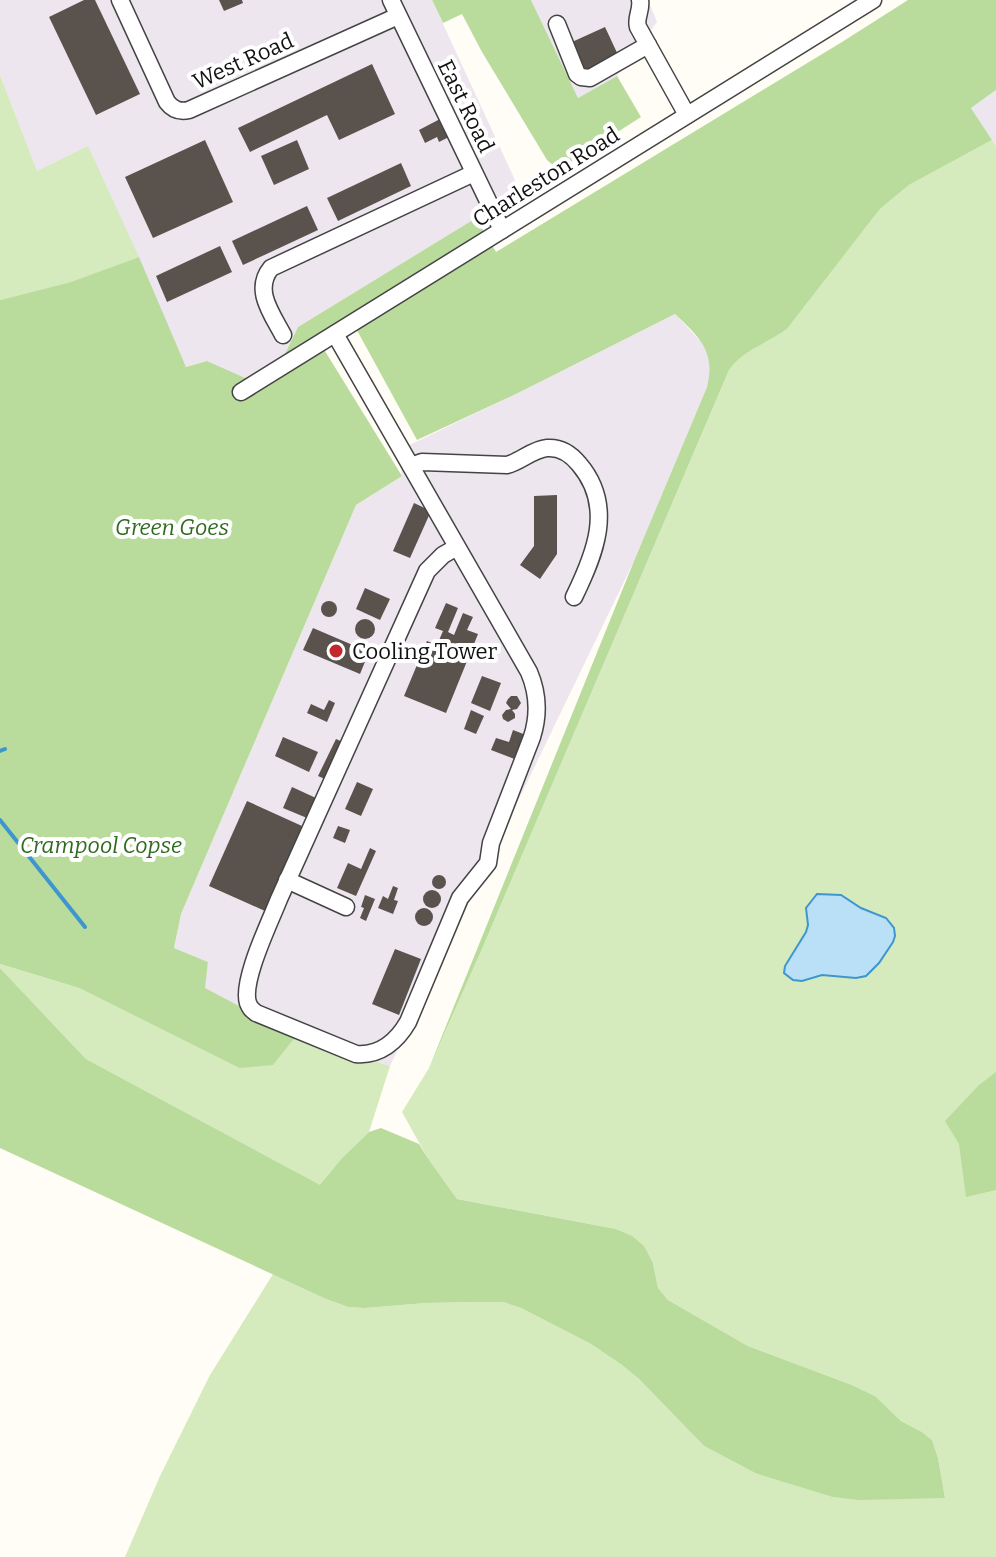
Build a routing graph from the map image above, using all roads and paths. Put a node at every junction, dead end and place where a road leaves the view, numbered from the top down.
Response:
1 (120, 0) edge
2 (640, 0) edge
3 (873, 0) edge
4 (394, 8) edge
5 (557, 24) dead end
6 (648, 45) junction
7 (687, 115) junction
8 (474, 173) junction
9 (502, 230) junction
10 (335, 334) junction
11 (283, 335) dead end
12 (241, 392) dead end
13 (411, 466) junction
14 (457, 547) junction
15 (574, 597) dead end
16 (287, 880) junction
17 (346, 907) dead end

1 - 4 lane, West Road
2 - 6 lane
3 - 7 lane, Charleston Road
4 - 8 lane, East Road
5 - 6 lane
6 - 7 lane
7 - 9 lane, Charleston Road
8 - 9 lane, East Road
8 - 11 lane
9 - 10 lane, Charleston Road
10 - 12 lane, Charleston Road
10 - 13 lane
13 - 14 lane
13 - 15 lane
14 - 16 lane
14 - 16 lane
16 - 17 lane

